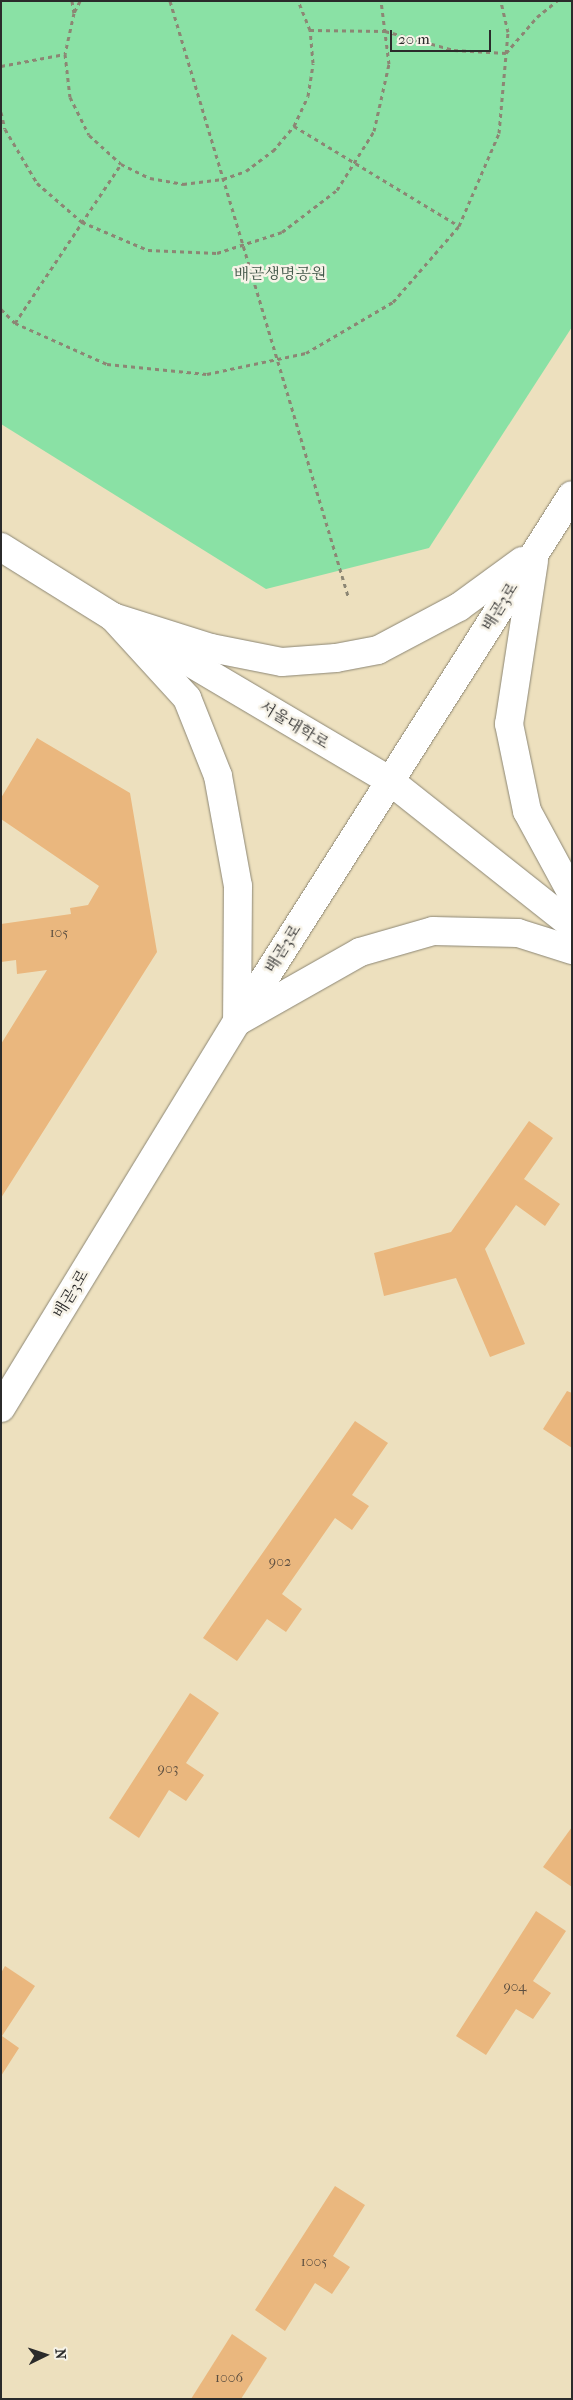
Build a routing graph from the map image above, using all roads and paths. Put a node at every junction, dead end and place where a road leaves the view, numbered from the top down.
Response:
1 (72, 1) edge
2 (80, 1) edge
3 (170, 1) edge
4 (298, 1) edge
5 (381, 1) edge
6 (501, 1) edge
7 (558, 1) edge
8 (74, 13) junction
9 (310, 30) junction
10 (385, 31) junction
11 (506, 53) junction
12 (65, 54) junction
13 (1, 66) edge
14 (1, 112) edge
15 (294, 126) junction
16 (354, 162) junction
17 (121, 164) junction
18 (223, 179) junction
19 (82, 222) junction
20 (459, 226) junction
21 (243, 244) junction
22 (1, 310) edge
23 (15, 323) junction
24 (277, 359) junction
25 (572, 495) edge
26 (1, 547) edge
27 (535, 551) junction
28 (348, 596) dead end
29 (113, 617) junction
30 (390, 781) junction
31 (572, 894) edge
32 (572, 925) edge
33 (572, 950) edge
34 (237, 1022) junction
35 (1, 1408) edge

1 - 8 path
2 - 8 path
3 - 18 path
4 - 9 path
5 - 10 path
6 - 11 path
7 - 11 path
8 - 12 path
9 - 10 path
9 - 15 path
10 - 11 path
10 - 16 path
11 - 20 path
12 - 13 path
12 - 17 path
14 - 19 path
15 - 16 path
15 - 18 path
16 - 20 path
16 - 21 path
17 - 18 path
17 - 19 path
18 - 21 path
19 - 21 path
19 - 23 path
20 - 24 path
21 - 24 path
22 - 23 path
23 - 24 path
24 - 28 path
25 - 27 main road, 배곧3로
26 - 29 main road, 서울대학로
27 - 29 main road
27 - 30 main road, 배곧3로
27 - 31 main road
29 - 30 main road, 서울대학로
29 - 34 main road
30 - 32 main road, 서울대학로
30 - 34 main road, 배곧3로
33 - 34 main road
34 - 35 main road, 배곧3로

